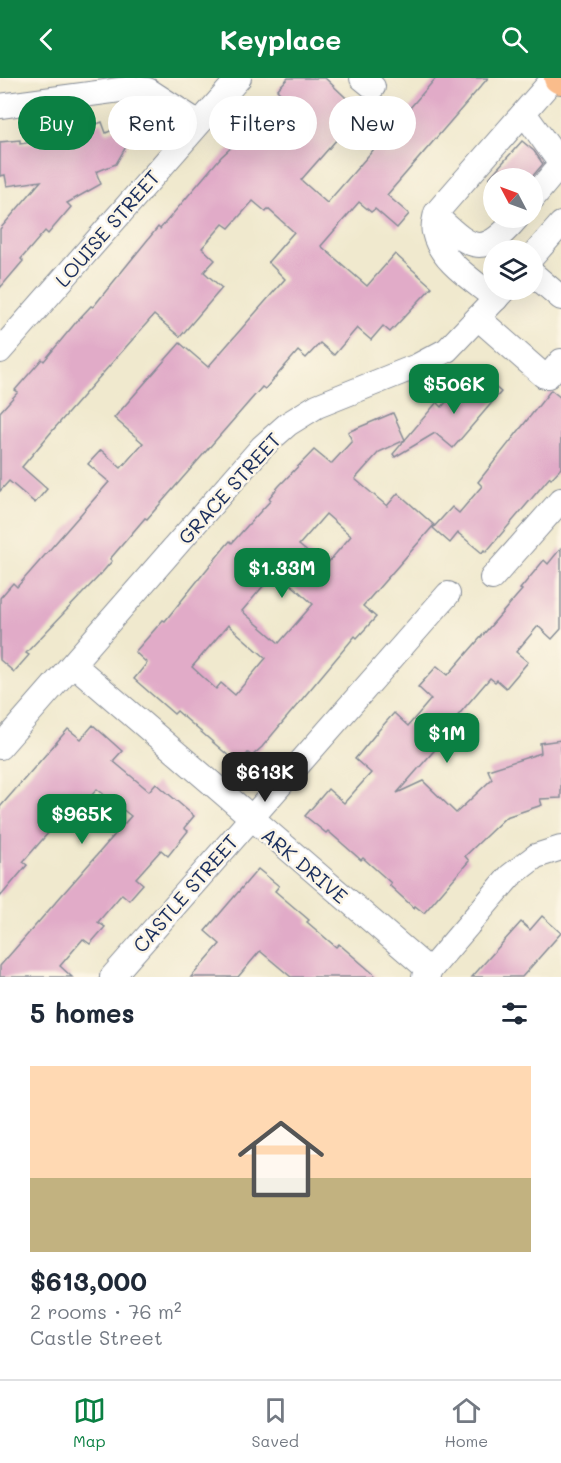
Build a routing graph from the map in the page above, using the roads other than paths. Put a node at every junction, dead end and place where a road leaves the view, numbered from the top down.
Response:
1 (239, 78) edge
2 (554, 78) edge
3 (0, 106) edge
4 (524, 113) junction
5 (198, 123) junction
6 (543, 186) edge
7 (436, 216) junction
8 (561, 224) edge
9 (508, 228) edge
10 (543, 244) edge
11 (543, 282) edge
12 (483, 283) edge
13 (561, 298) edge
14 (494, 300) edge
15 (478, 318) junction
16 (0, 351) edge
17 (561, 361) edge
18 (561, 500) edge
19 (492, 578) dead end
20 (448, 594) dead end
21 (73, 664) junction
22 (0, 747) edge
23 (250, 819) junction
24 (561, 848) edge
25 (427, 974) edge
26 (112, 977) edge

1 - 5 street, LOUISE STREET
2 - 4 street
3 - 5 street
4 - 6 street
4 - 7 street
5 - 16 street, LOUISE STREET
7 - 9 street
7 - 12 street
8 - 10 street
11 - 13 street
14 - 15 street, GRACE STREET
15 - 17 street
15 - 21 street, GRACE STREET
18 - 19 street
20 - 23 street, CASTLE STREET
21 - 22 street, GRACE STREET
21 - 23 street, ARK DRIVE
23 - 25 street, ARK DRIVE
23 - 26 street, CASTLE STREET
24 - 25 street

